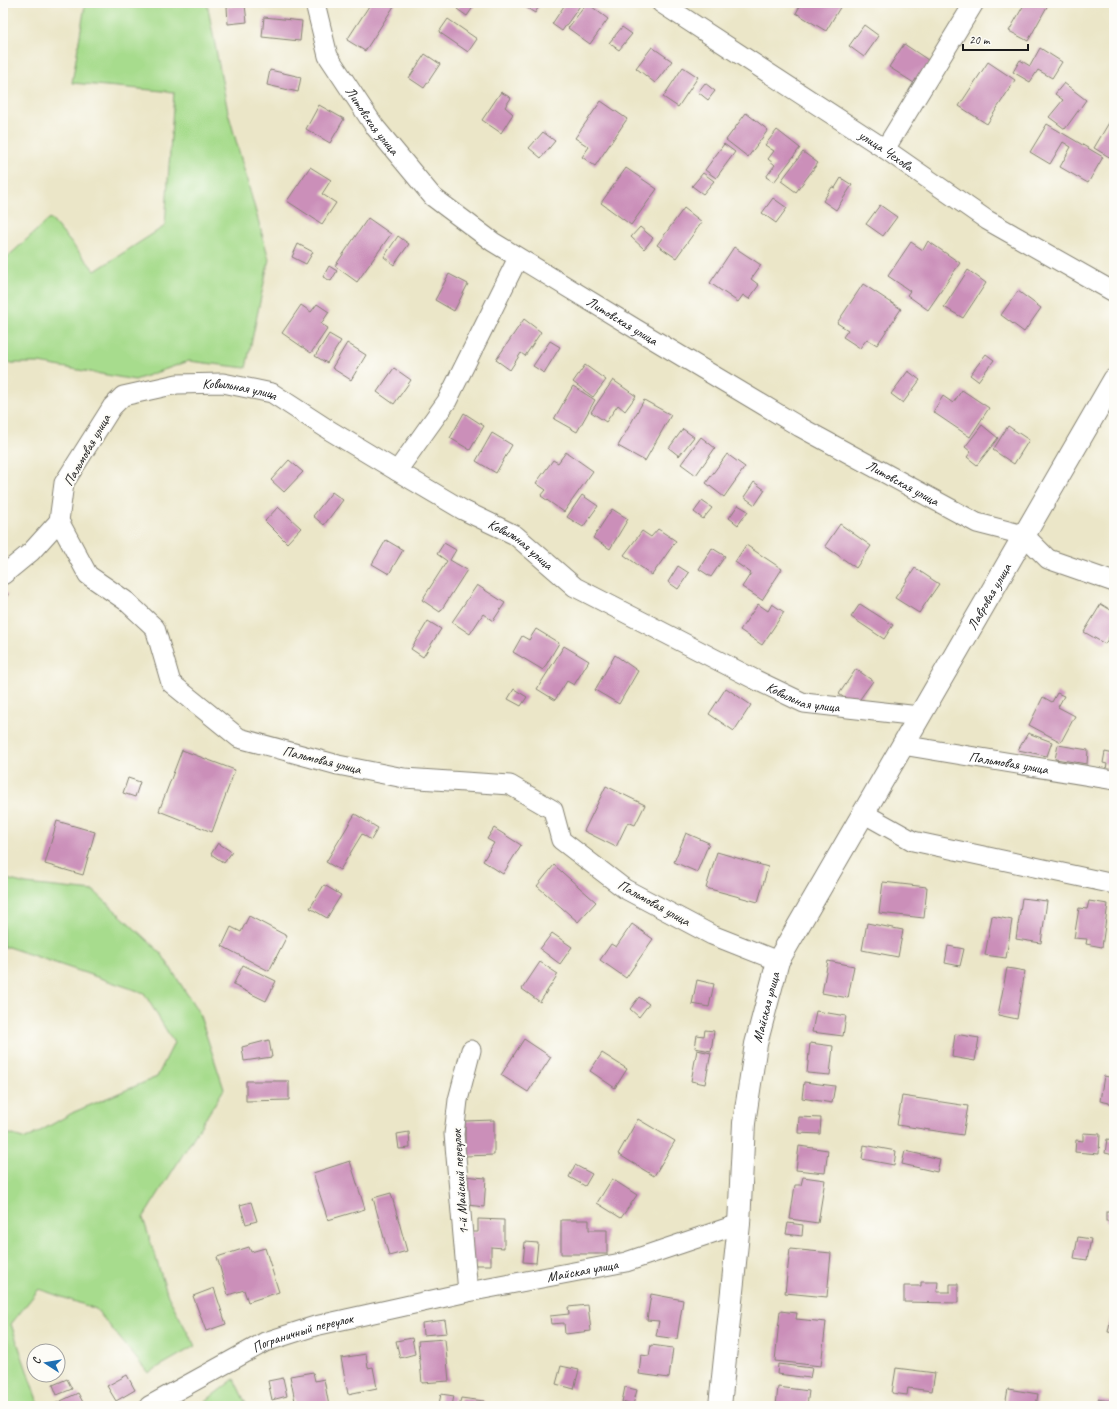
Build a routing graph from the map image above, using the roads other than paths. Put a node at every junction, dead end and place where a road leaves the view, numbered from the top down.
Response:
1 (315, 3) edge
2 (661, 3) edge
3 (974, 3) edge
4 (885, 149) junction
5 (518, 258) junction
6 (1114, 292) edge
7 (1114, 380) edge
8 (123, 396) joint
9 (397, 472) junction
10 (59, 521) junction
11 (1024, 535) junction
12 (3, 575) edge
13 (1114, 582) edge
14 (920, 716) junction
15 (902, 745) junction
16 (1114, 780) edge
17 (863, 813) junction
18 (1114, 884) edge
19 (778, 961) junction
20 (471, 1050) dead end
21 (739, 1224) junction
22 (468, 1292) junction
23 (149, 1406) edge
24 (720, 1406) edge

1 - 5 street, Литовская улица
2 - 4 street, улица Чехова
3 - 4 street
4 - 6 street, улица Чехова
5 - 9 street
5 - 11 street, Литовская улица
7 - 11 street, Лавровая улица
8 - 9 street, Ковыльная улица
8 - 10 street, Пальмовая улица
9 - 14 street, Ковыльная улица
10 - 12 street
10 - 19 street, Пальмовая улица
11 - 13 street
11 - 14 street, Лавровая улица
14 - 15 street, Лавровая улица
15 - 16 street, Пальмовая улица
15 - 17 street, Лавровая улица
17 - 18 street
17 - 19 street, Майская улица
19 - 21 street, Майская улица
20 - 22 street, 1-й Майский переулок
21 - 22 street, Майская улица
21 - 24 street, Майская улица
22 - 23 street, Пограничный переулок

